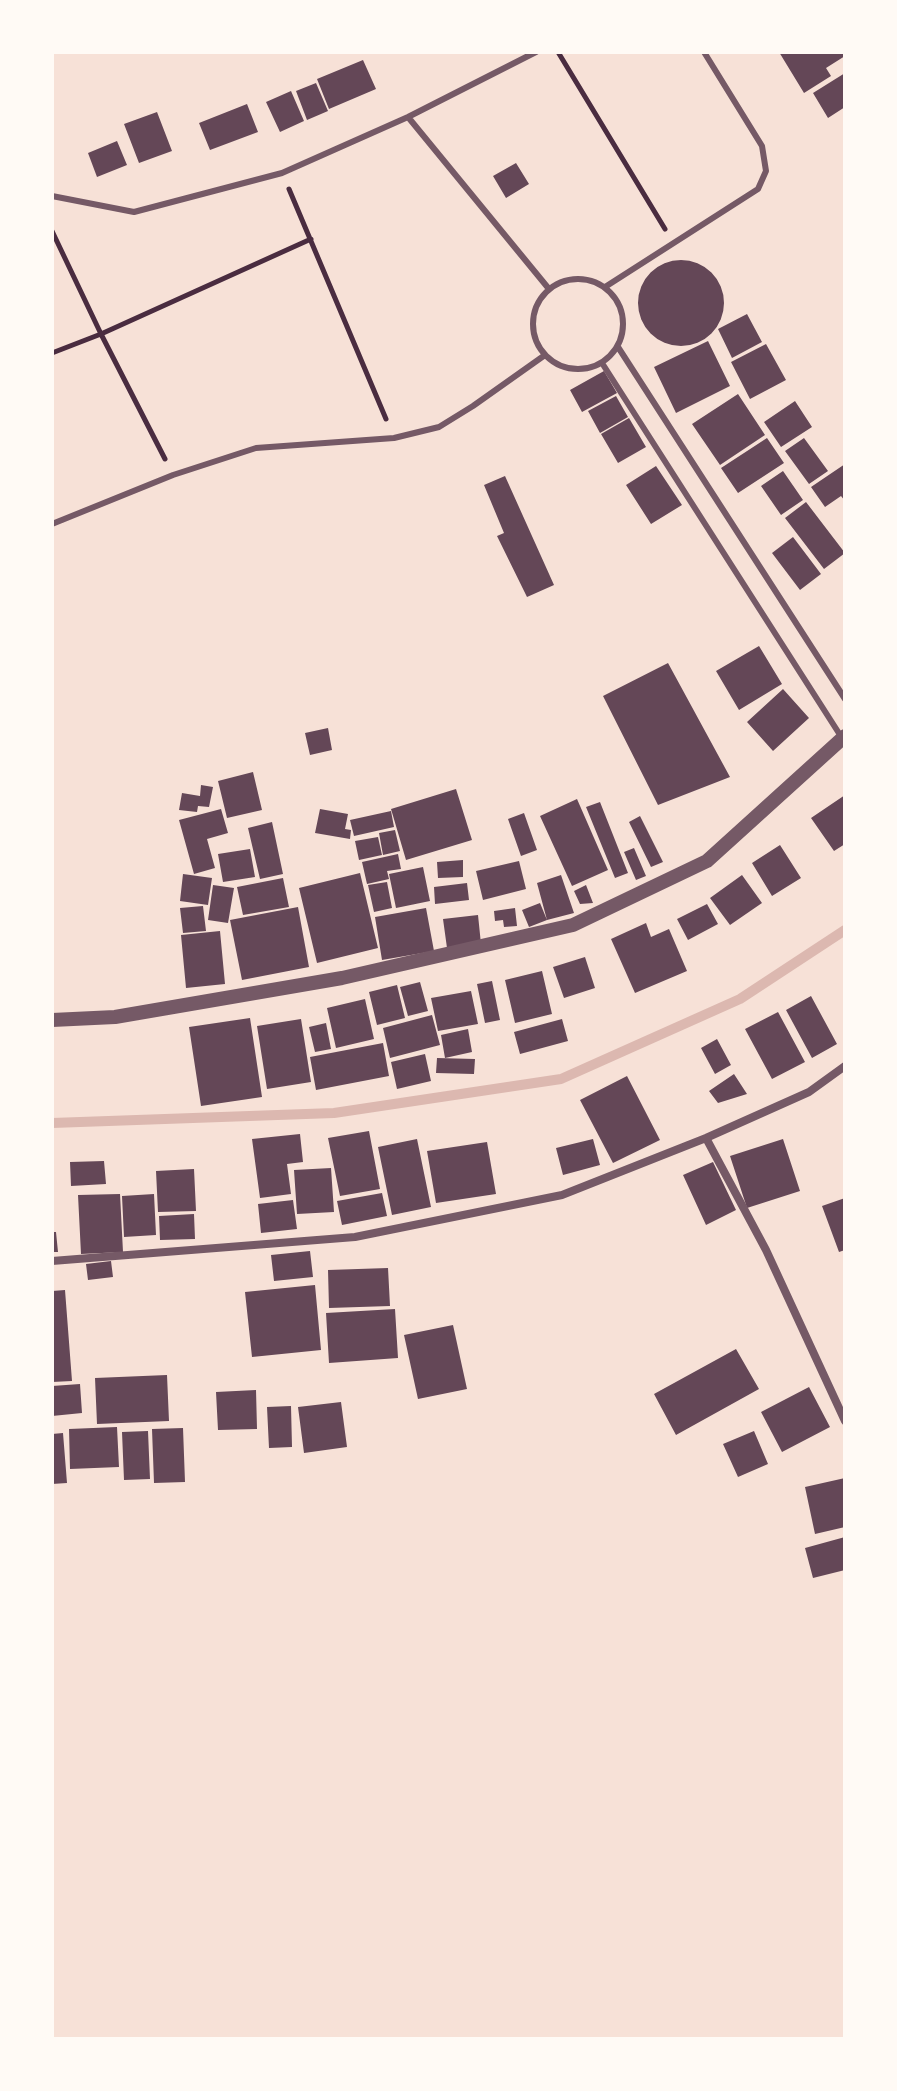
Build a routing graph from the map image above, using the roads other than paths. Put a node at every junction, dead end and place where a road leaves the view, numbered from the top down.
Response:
1 (536, 52) edge
2 (704, 52) edge
3 (408, 117) junction
4 (52, 196) edge
5 (605, 287) junction
6 (549, 289) junction
7 (618, 347) junction
8 (545, 355) junction
9 (602, 363) junction
10 (52, 524) edge
11 (845, 699) edge
12 (844, 737) edge
13 (52, 1020) edge
14 (845, 1066) edge
15 (706, 1138) junction
16 (52, 1261) edge
17 (845, 1421) edge

1 - 3 lane
2 - 5 lane
3 - 4 lane
3 - 6 lane
5 - 6 lane
5 - 7 lane
6 - 8 lane
7 - 9 lane
7 - 11 lane
8 - 9 lane
8 - 10 lane
9 - 12 lane
12 - 13 street
14 - 15 street
15 - 16 street
15 - 17 street

